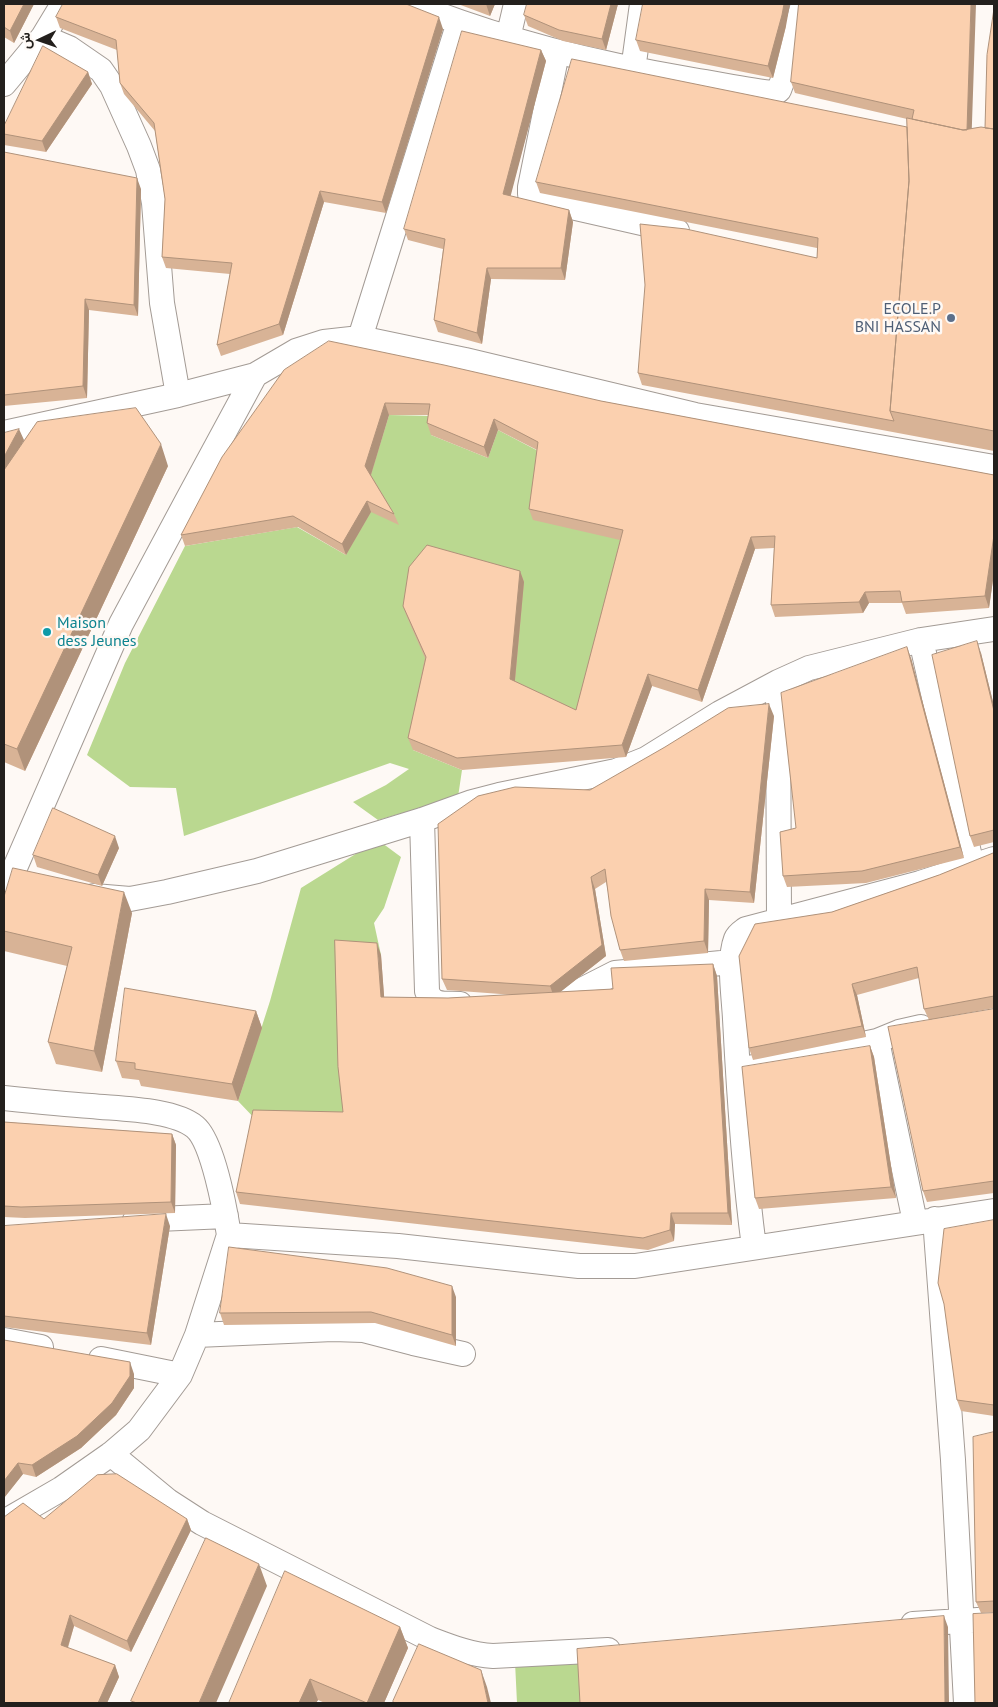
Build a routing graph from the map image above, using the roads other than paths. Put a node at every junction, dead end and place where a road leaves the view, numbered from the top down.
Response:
1 (63, 4) edge
2 (411, 4) edge
3 (516, 4) edge
4 (642, 4) edge
5 (803, 4) edge
6 (459, 22) junction
7 (43, 37) junction
8 (508, 38) junction
9 (558, 52) junction
10 (633, 70) junction
11 (4, 84) edge
12 (695, 234) edge
13 (360, 338) junction
14 (255, 374) junction
15 (178, 395) junction
16 (4, 433) edge
17 (994, 467) edge
18 (994, 629) edge
19 (921, 640) junction
20 (778, 682) junction
21 (422, 820) junction
22 (994, 859) edge
23 (972, 866) junction
24 (15, 884) edge
25 (74, 892) edge
26 (779, 920) junction
27 (732, 962) junction
28 (528, 1003) edge
29 (483, 1004) edge
30 (940, 1024) edge
31 (877, 1041) junction
32 (738, 1070) junction
33 (4, 1098) edge
34 (994, 1211) edge
35 (925, 1221) junction
36 (115, 1222) edge
37 (227, 1225) junction
38 (754, 1247) junction
39 (197, 1335) junction
40 (4, 1340) edge
41 (463, 1354) dead end
42 (180, 1375) junction
43 (111, 1454) junction
44 (4, 1522) edge
45 (994, 1619) edge
46 (962, 1621) junction
47 (894, 1626) edge
48 (628, 1649) edge
49 (966, 1703) edge

1 - 7 street
2 - 6 street
3 - 8 street
4 - 10 street
5 - 10 street
6 - 8 street
6 - 13 street
7 - 11 street
7 - 15 street
8 - 9 street
9 - 10 street
9 - 12 street
13 - 14 street
13 - 17 street
14 - 15 street
14 - 24 street
15 - 16 street
18 - 19 street
19 - 20 street
19 - 23 street
20 - 21 street
20 - 26 street
21 - 25 street
21 - 29 street
22 - 23 street
23 - 26 street
26 - 27 street
27 - 28 street
27 - 32 street
30 - 31 street
31 - 32 street
31 - 35 street
32 - 38 street
33 - 37 street
34 - 35 street
35 - 38 street
35 - 46 street
36 - 37 street
37 - 38 street
37 - 39 street
39 - 41 street
39 - 42 street
40 - 42 street
42 - 43 street
43 - 44 street
43 - 48 street
45 - 46 street
46 - 47 street
46 - 49 street

